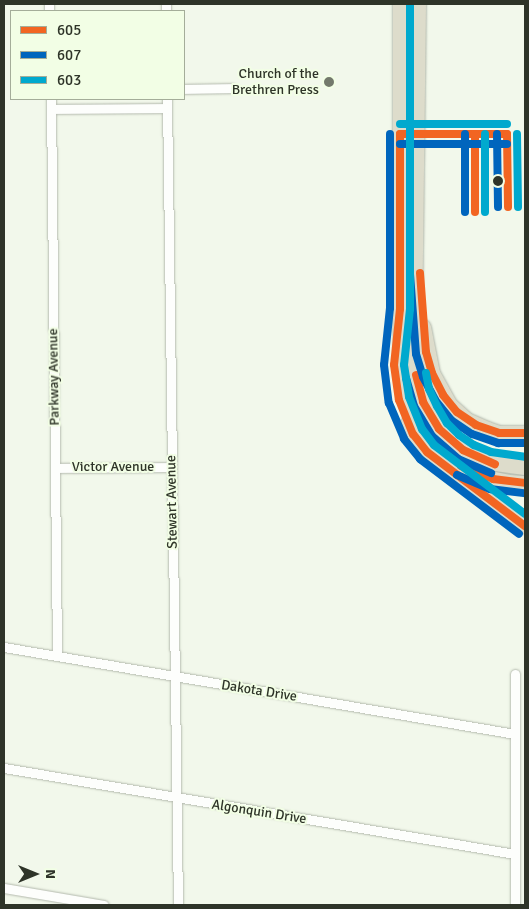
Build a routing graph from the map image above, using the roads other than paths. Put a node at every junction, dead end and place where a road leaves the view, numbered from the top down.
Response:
1 (400, 4) edge
2 (418, 4) edge
3 (232, 88) dead end
4 (185, 89) edge
5 (51, 100) edge
6 (167, 103) edge
7 (51, 109) junction
8 (416, 198) junction
9 (400, 309) junction
10 (525, 434) edge
11 (171, 467) junction
12 (56, 468) junction
13 (524, 475) edge
14 (525, 526) edge
15 (4, 647) edge
16 (57, 656) junction
17 (515, 674) dead end
18 (174, 677) junction
19 (514, 734) junction
20 (4, 768) edge
21 (176, 798) junction
22 (515, 854) junction
23 (4, 888) edge
24 (104, 905) edge
25 (178, 905) edge
26 (515, 905) edge

1 - 9 highway
2 - 8 highway
3 - 4 street
5 - 7 street, Parkway Avenue
6 - 7 street
6 - 11 street, Stewart Avenue
7 - 12 street, Parkway Avenue
8 - 10 highway
8 - 13 highway
9 - 13 highway
9 - 14 highway
11 - 12 street, Victor Avenue
11 - 18 street, Stewart Avenue
12 - 16 street, Parkway Avenue
15 - 16 street, Dakota Drive
16 - 18 street, Dakota Drive
17 - 19 street
18 - 19 street, Dakota Drive
18 - 21 street, Stewart Avenue
19 - 22 street
20 - 21 street, Algonquin Drive
21 - 22 street, Algonquin Drive
21 - 25 street, Stewart Avenue
22 - 26 street
23 - 24 street

